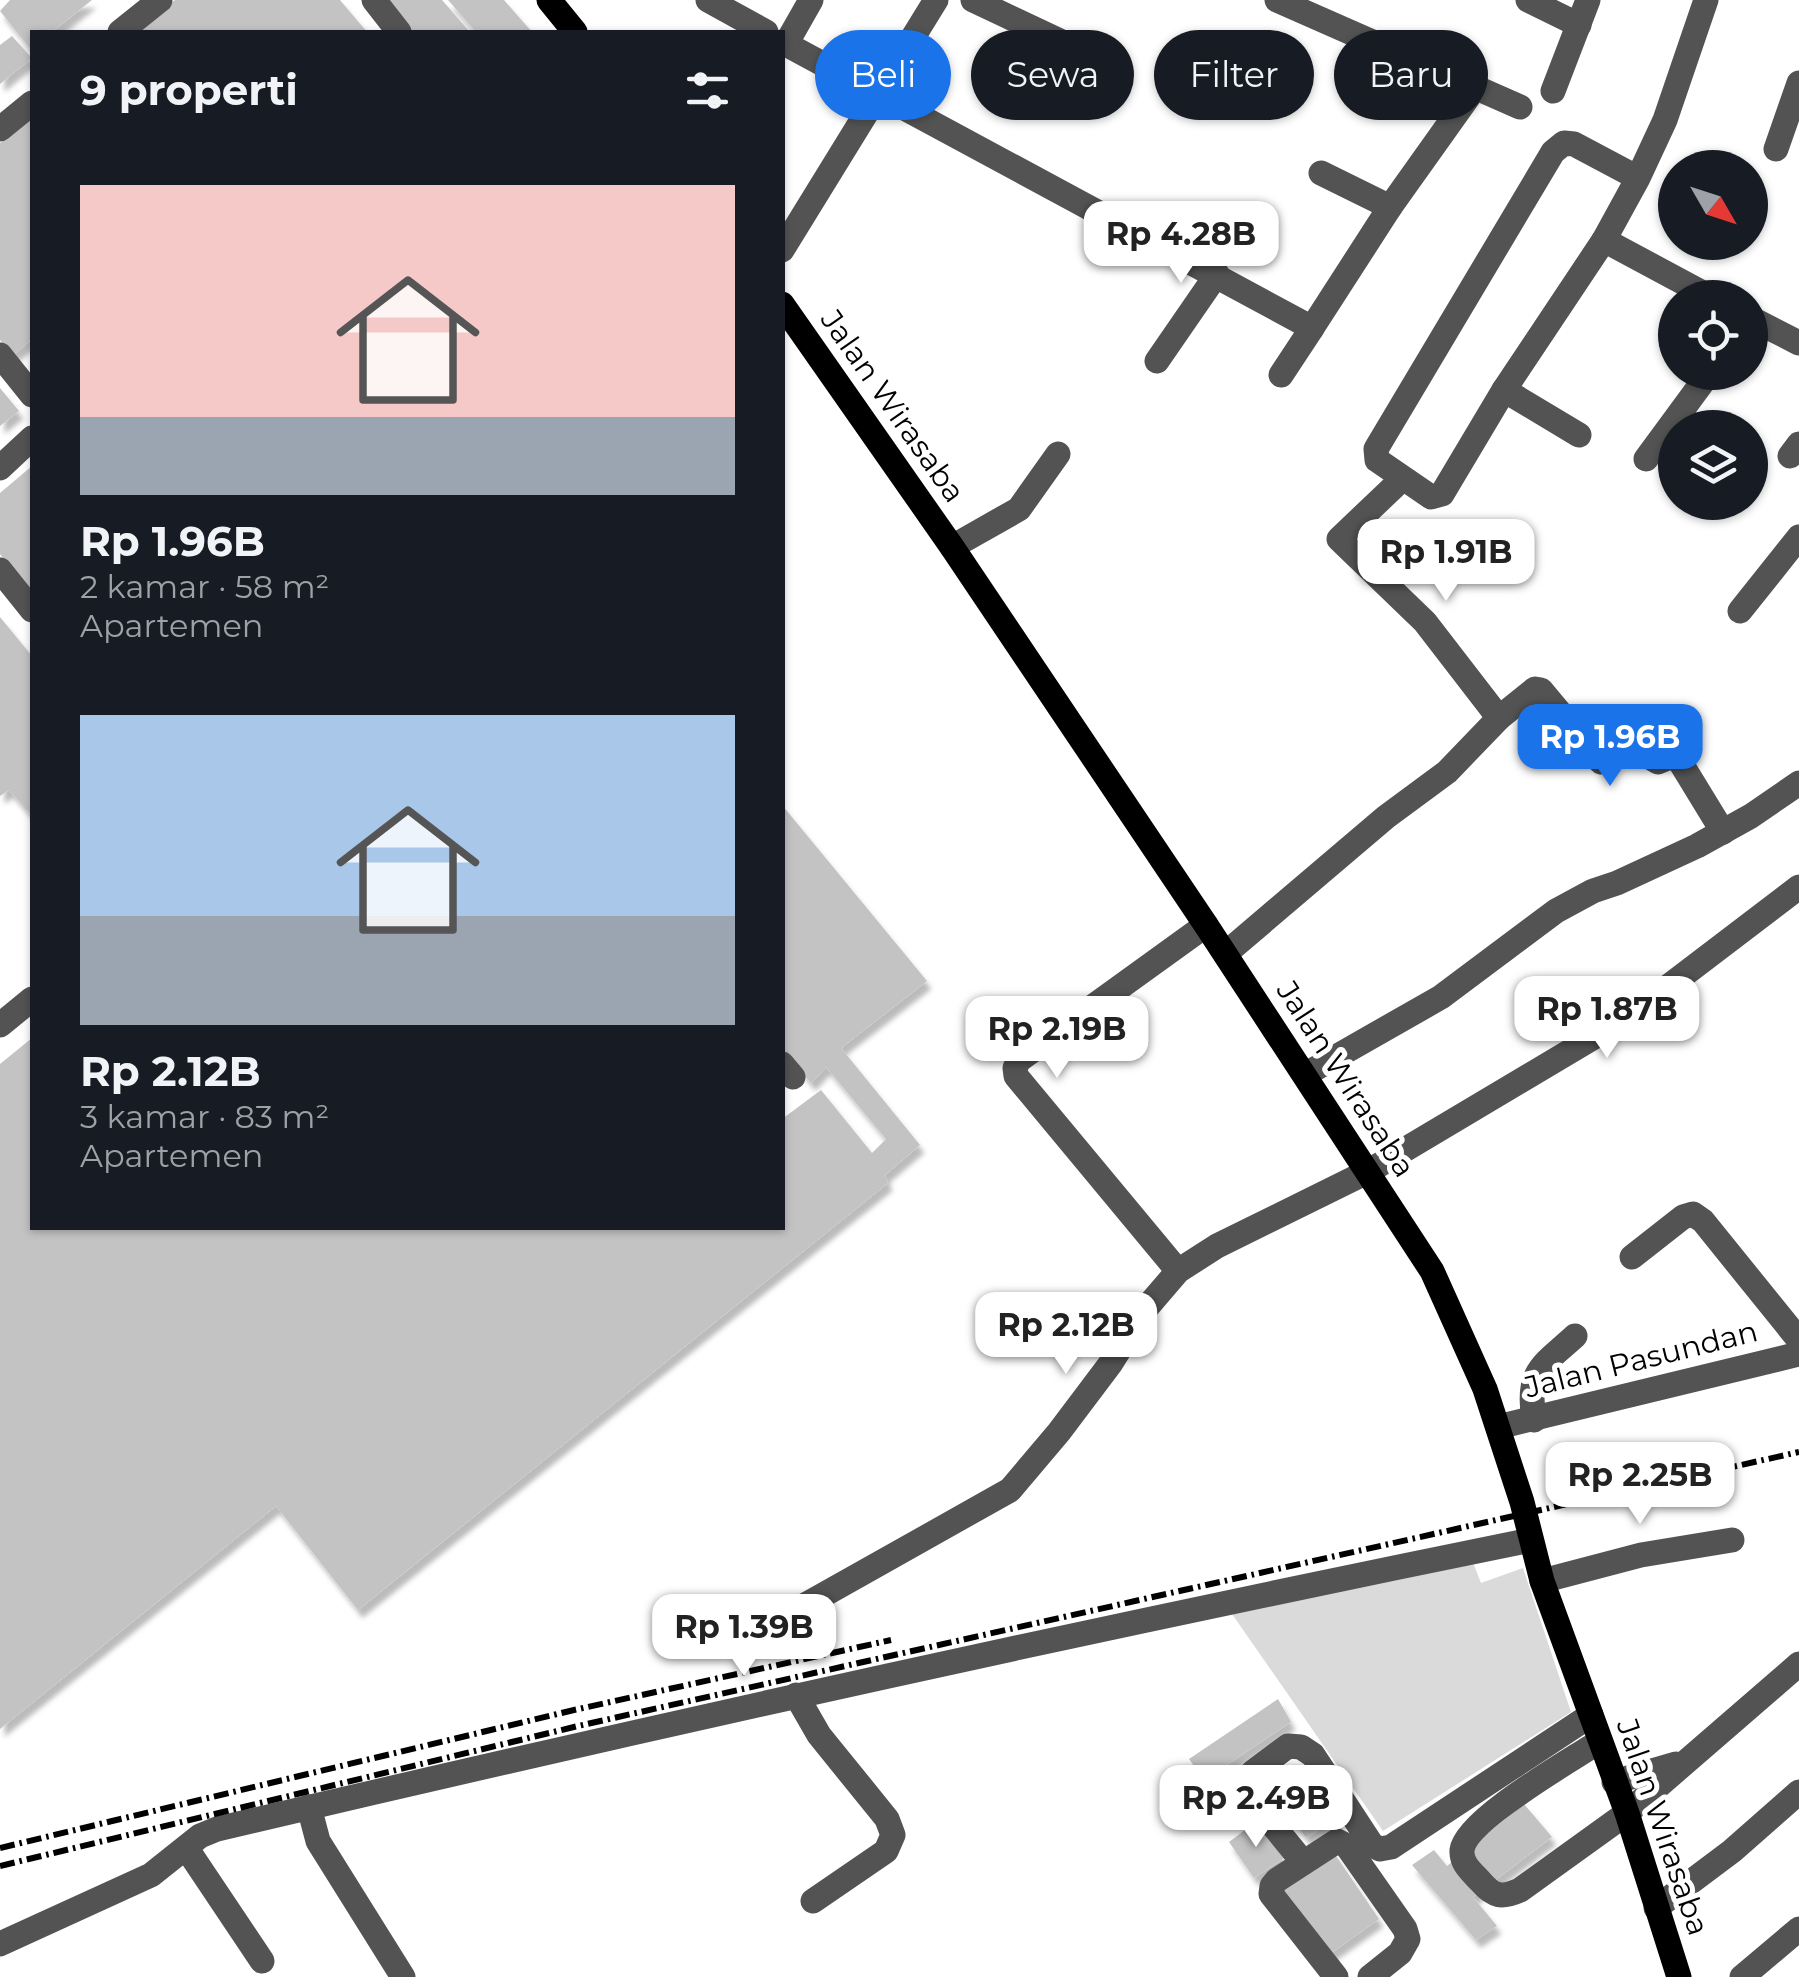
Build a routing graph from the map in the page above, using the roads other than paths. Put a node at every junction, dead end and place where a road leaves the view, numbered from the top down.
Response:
1 (160, 0) edge
2 (374, 0) edge
3 (549, 0) edge
4 (811, 0) edge
5 (936, 0) edge
6 (974, 0) edge
7 (1278, 0) edge
8 (1528, 0) edge
9 (1588, 0) edge
10 (1706, 0) edge
11 (712, 1) edge
12 (1579, 25) junction
13 (122, 30) edge
14 (397, 30) edge
15 (573, 30) edge
16 (761, 30) edge
17 (917, 30) edge
18 (1036, 30) edge
19 (1345, 30) edge
20 (785, 32) edge
21 (785, 44) edge
22 (815, 60) edge
23 (1799, 83) edge
24 (1553, 91) dead end
25 (1488, 94) edge
26 (30, 105) edge
27 (1520, 108) dead end
28 (862, 120) edge
29 (927, 120) edge
30 (1451, 120) edge
31 (0, 129) edge
32 (1776, 150) dead end
33 (1321, 173) dead end
34 (1638, 178) junction
35 (1390, 206) junction
36 (1604, 240) junction
37 (785, 245) edge
38 (1217, 274) junction
39 (1678, 280) edge
40 (785, 308) edge
41 (1312, 328) junction
42 (1768, 328) edge
43 (1799, 343) edge
44 (0, 356) edge
45 (1157, 361) dead end
46 (1281, 375) dead end
47 (1504, 390) junction
48 (1697, 390) edge
49 (30, 393) edge
50 (1579, 435) dead end
51 (30, 440) edge
52 (1058, 454) dead end
53 (1646, 459) dead end
54 (0, 468) edge
55 (1402, 480) junction
56 (1799, 537) edge
57 (952, 547) junction
58 (0, 570) edge
59 (30, 608) edge
60 (1740, 611) dead end
61 (1499, 718) junction
62 (1799, 783) edge
63 (1723, 832) junction
64 (1799, 887) edge
65 (1206, 925) junction
66 (1225, 954) junction
67 (30, 1001) edge
68 (0, 1025) edge
69 (1306, 1074) junction
70 (1369, 1172) junction
71 (1632, 1257) dead end
72 (1178, 1271) junction
73 (1575, 1336) dead end
74 (1799, 1340) edge
75 (1799, 1354) edge
76 (1534, 1420) junction
77 (1498, 1427) junction
78 (1532, 1540) junction
79 (1732, 1540) dead end
80 (1542, 1581) junction
81 (776, 1622) dead end
82 (1799, 1664) edge
83 (796, 1695) junction
84 (1591, 1715) junction
85 (1600, 1741) junction
86 (1687, 1760) junction
87 (1614, 1782) junction
88 (1799, 1792) edge
89 (309, 1808) junction
90 (1628, 1813) junction
91 (186, 1849) junction
92 (1303, 1862) junction
93 (813, 1902) dead end
94 (1656, 1908) junction
95 (1799, 1930) edge
96 (0, 1944) edge
97 (262, 1961) dead end
98 (402, 1977) edge
99 (1336, 1977) edge
100 (1370, 1977) edge
101 (1680, 1977) edge
102 (1742, 1977) edge

1 - 13 street
2 - 14 street
3 - 15 main road
4 - 20 street
5 - 17 street
6 - 18 street
7 - 19 street
8 - 12 street
9 - 12 street
10 - 34 street
11 - 16 street
12 - 24 street
21 - 22 street
23 - 32 street
25 - 27 street
26 - 31 street
28 - 37 street
29 - 38 street
30 - 35 street
33 - 35 street
34 - 36 street
34 - 55 street
35 - 41 street
36 - 39 street
36 - 47 street
38 - 41 street
38 - 45 street
40 - 57 main road, Jalan Wirasaba
41 - 46 street
42 - 43 street
44 - 49 street
47 - 50 street
47 - 55 street
48 - 53 street
51 - 54 street
52 - 57 street
55 - 61 street
56 - 60 street
57 - 65 main road, Jalan Wirasaba
58 - 59 street
61 - 63 street
61 - 66 street
62 - 63 street
63 - 69 street
64 - 70 street
65 - 66 main road, Jalan Wirasaba
65 - 72 street
66 - 69 main road, Jalan Wirasaba
67 - 68 street
69 - 70 main road, Jalan Wirasaba
70 - 72 street
70 - 77 main road, Jalan Wirasaba
71 - 74 street
72 - 81 street
73 - 76 street
75 - 76 street, Jalan Pasundan
76 - 77 street, Jalan Pasundan
77 - 78 main road, Jalan Wirasaba
78 - 80 main road, Jalan Wirasaba
78 - 83 street
79 - 80 street
80 - 84 main road, Jalan Wirasaba
82 - 86 street
83 - 89 street
83 - 93 street
84 - 85 main road, Jalan Wirasaba
84 - 92 street
85 - 87 main road, Jalan Wirasaba
85 - 90 street
86 - 87 street
86 - 90 street
87 - 90 main road, Jalan Wirasaba
88 - 94 street
89 - 91 street
89 - 98 street
90 - 94 main road, Jalan Wirasaba
91 - 96 street
91 - 97 street
92 - 99 street
92 - 100 street
94 - 101 main road, Jalan Wirasaba
95 - 102 street

